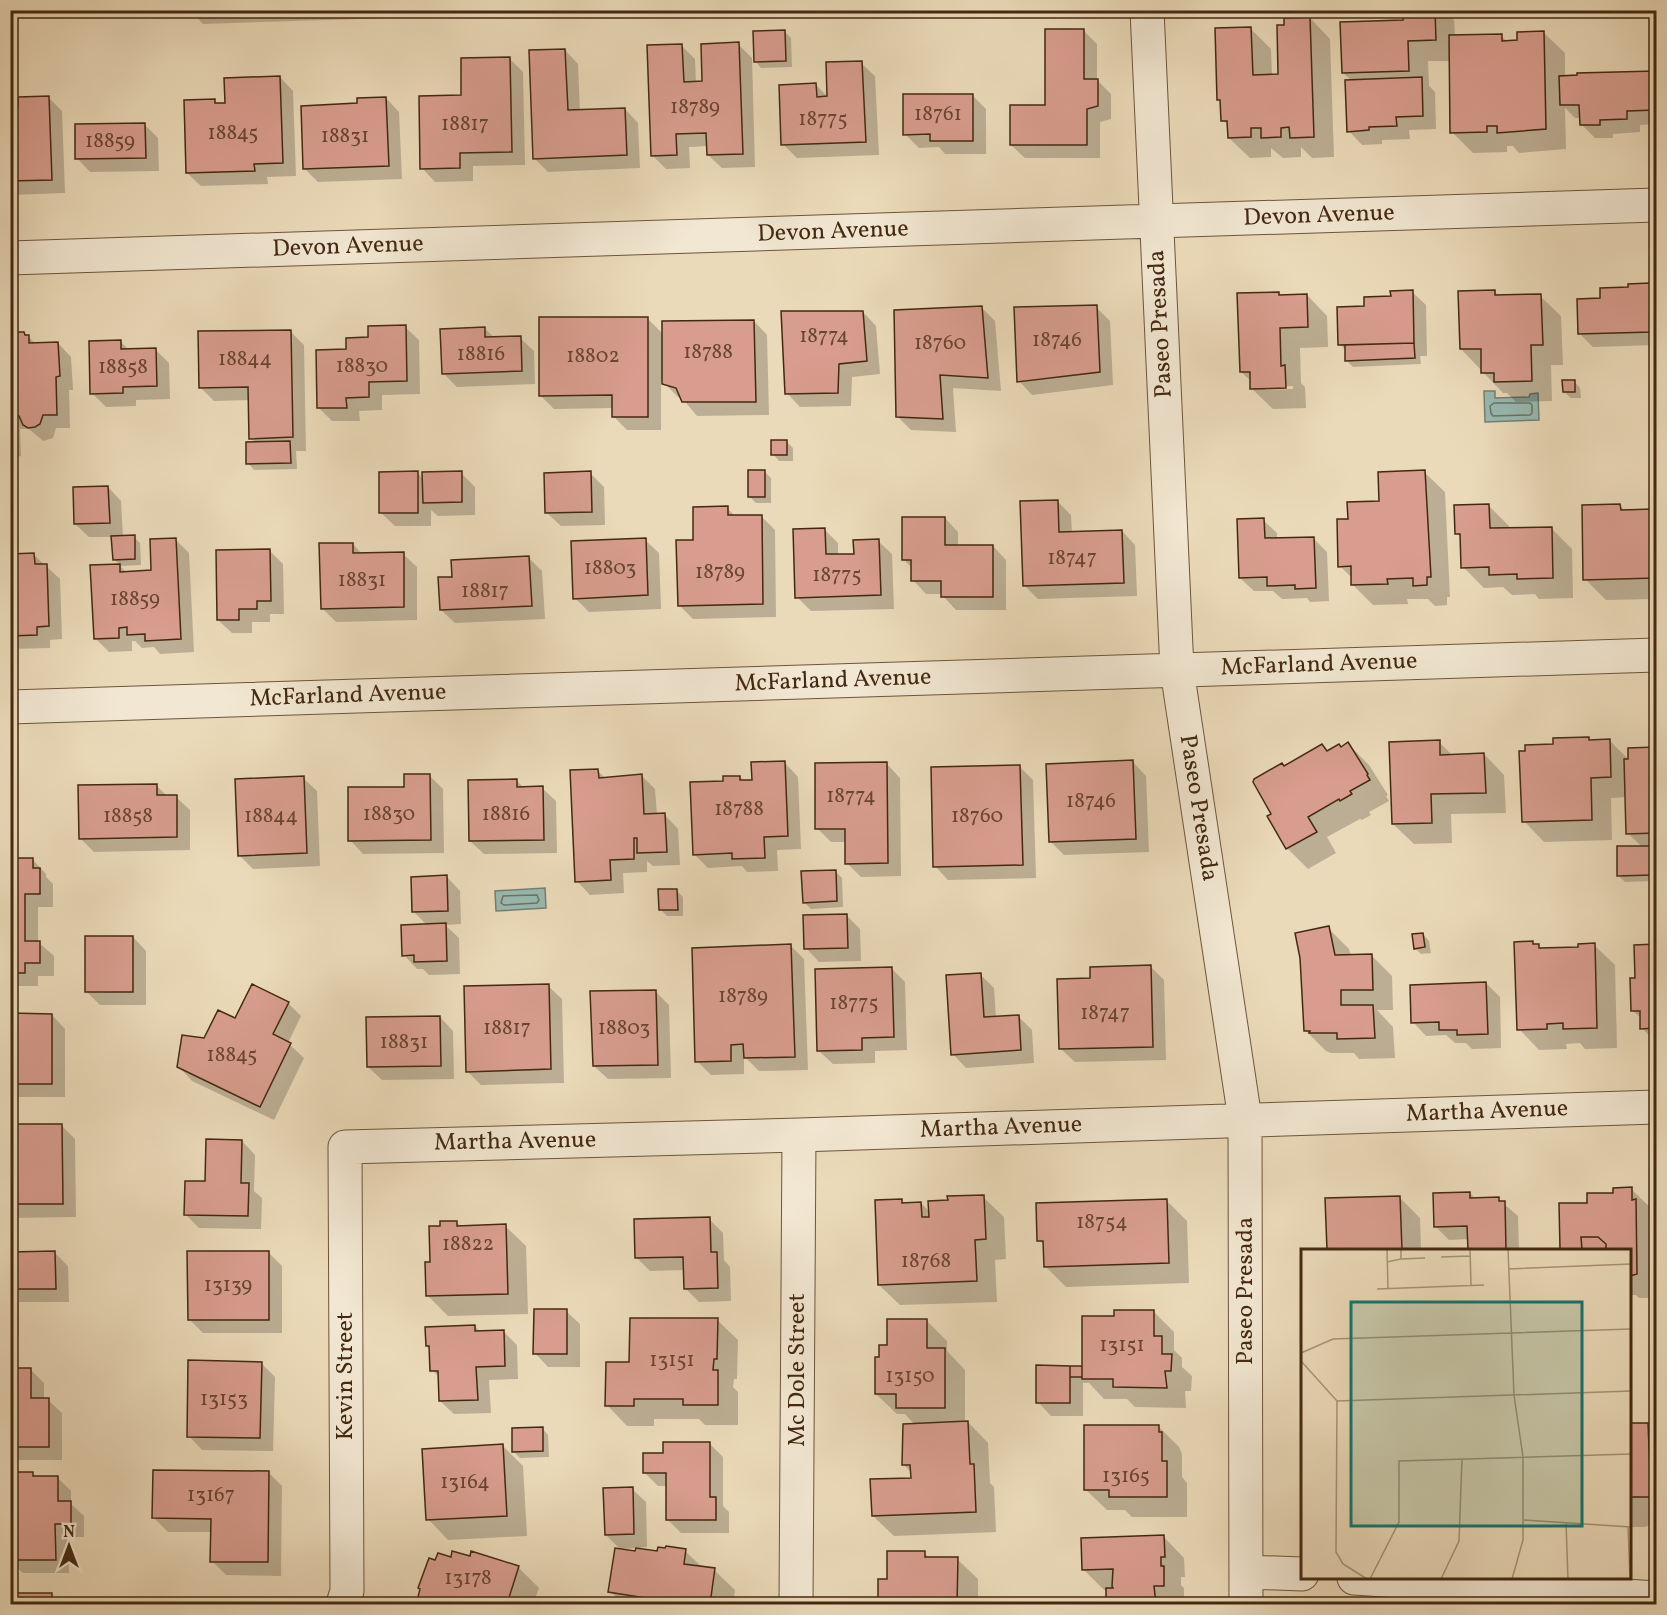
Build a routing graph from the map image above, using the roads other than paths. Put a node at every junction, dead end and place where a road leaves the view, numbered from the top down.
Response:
1 (1147, 10) edge
2 (1656, 205) edge
3 (1157, 221) junction
4 (10, 258) edge
5 (1656, 655) edge
6 (1177, 670) junction
7 (10, 707) edge
8 (1656, 1107) edge
9 (1245, 1119) junction
10 (799, 1135) junction
11 (345, 1147) joint
12 (1247, 1572) junction
13 (1301, 1574) edge
14 (1364, 1579) edge
15 (1550, 1598) edge
16 (1656, 1598) edge
17 (343, 1605) edge
18 (796, 1605) edge
19 (1246, 1605) edge

1 - 3 street, Paseo Presada
2 - 3 street, Devon Avenue
3 - 4 street, Devon Avenue
3 - 6 street, Paseo Presada
5 - 6 street, McFarland Avenue
6 - 7 street, McFarland Avenue
6 - 9 street, Paseo Presada
8 - 9 street, Martha Avenue
9 - 10 street, Martha Avenue
9 - 12 street, Paseo Presada
10 - 11 street, Martha Avenue
10 - 18 street, Mc Dole Street
11 - 17 street, Kevin Street
12 - 13 street
12 - 19 street, Paseo Presada
14 - 15 street
15 - 16 street

